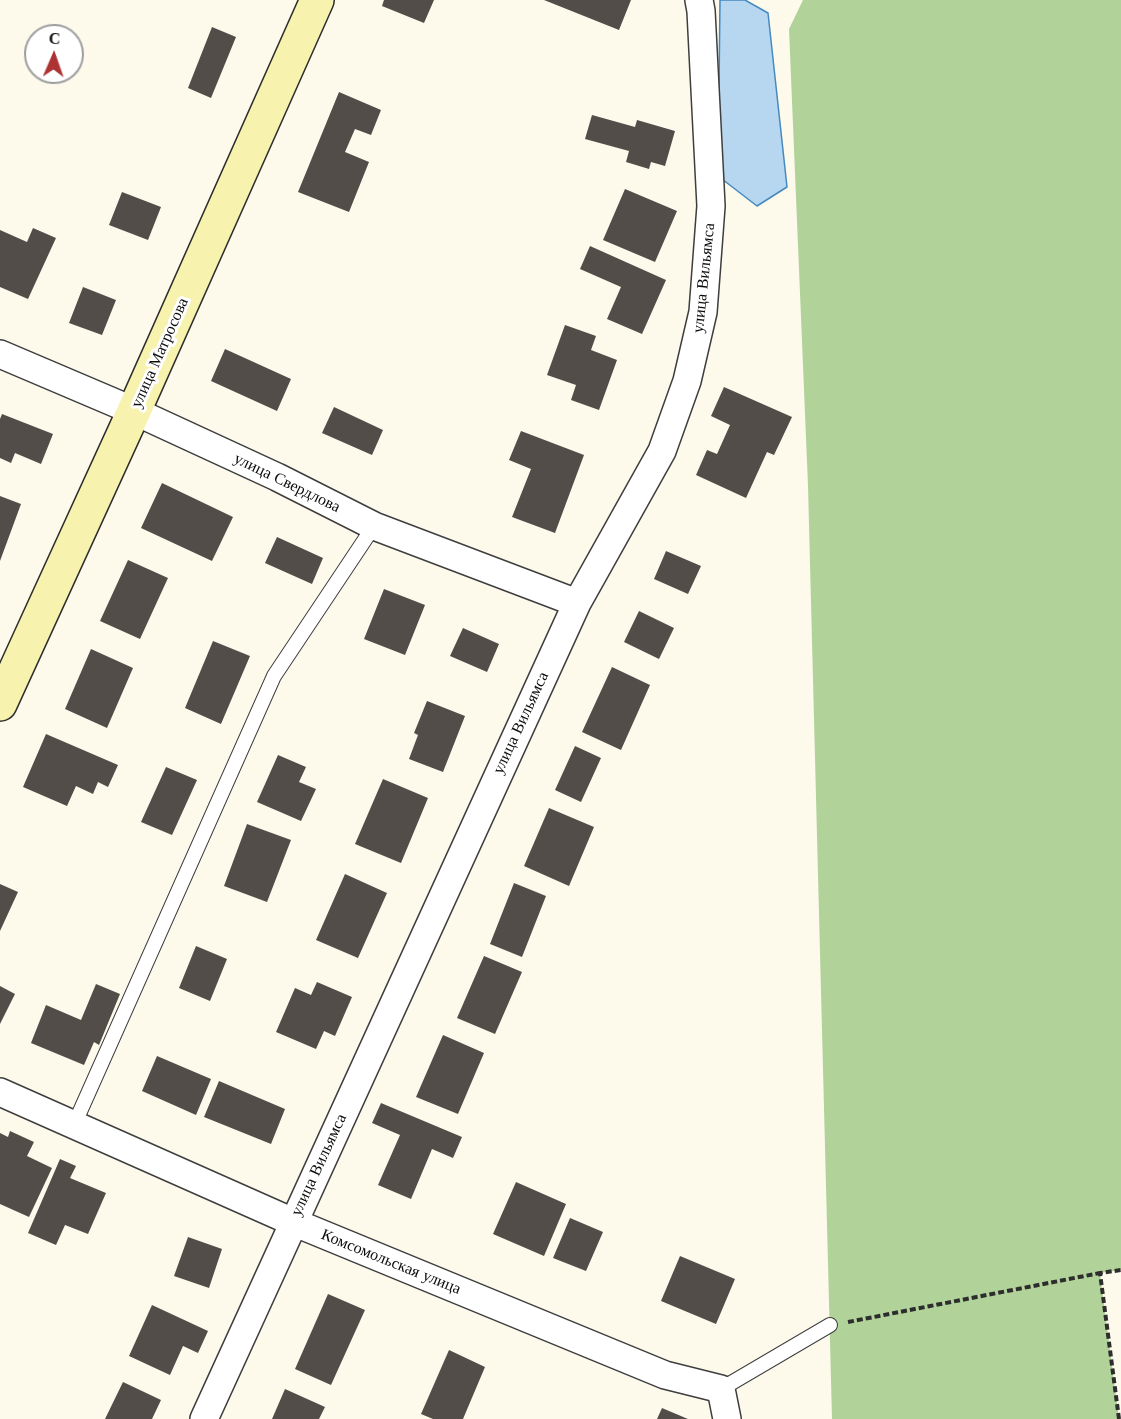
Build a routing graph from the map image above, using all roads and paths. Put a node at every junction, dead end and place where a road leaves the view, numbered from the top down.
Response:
1 (317, 0) edge
2 (699, 0) edge
3 (0, 354) edge
4 (134, 411) junction
5 (374, 526) junction
6 (577, 603) junction
7 (0, 704) edge
8 (0, 1092) edge
9 (74, 1125) junction
10 (293, 1222) junction
11 (1121, 1270) edge
12 (1100, 1273) junction
13 (830, 1325) joint
14 (722, 1389) junction
15 (204, 1419) edge
16 (727, 1419) edge
17 (1119, 1419) edge

1 - 4 street, улица Матросова
2 - 6 street, улица Вильямса
3 - 4 street, улица Свердлова
4 - 5 street, улица Свердлова
4 - 7 street, улица Матросова
5 - 6 street, улица Свердлова
5 - 9 lane
6 - 10 street, улица Вильямса
8 - 9 street, Комсомольская улица
9 - 10 street, Комсомольская улица
10 - 14 street, Комсомольская улица
10 - 15 street, улица Вильямса
11 - 12 path
12 - 13 path
12 - 17 path
13 - 14 lane
14 - 16 street

